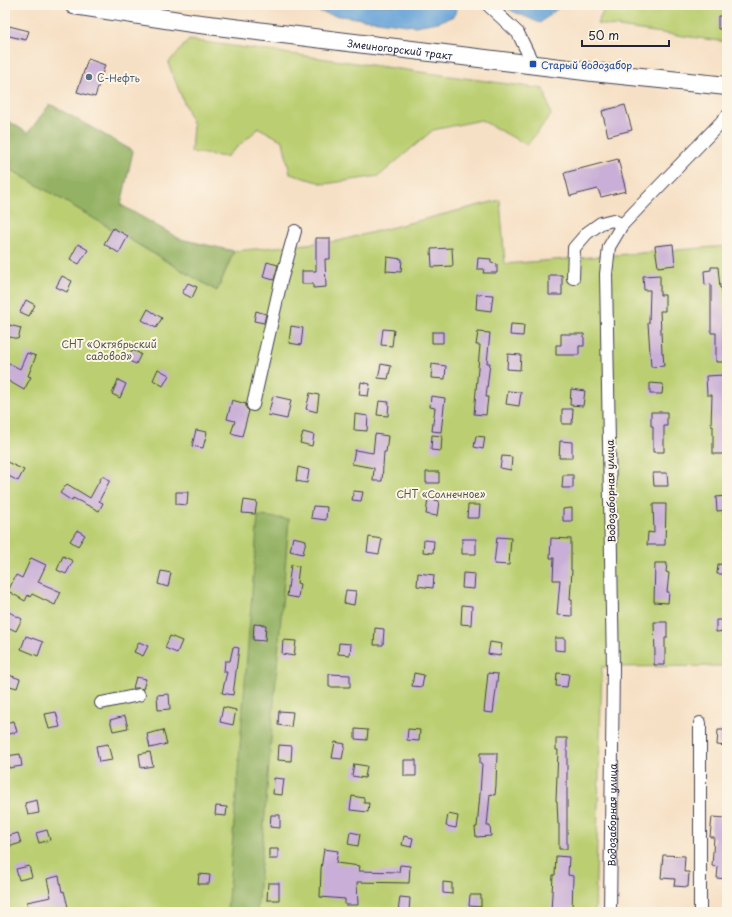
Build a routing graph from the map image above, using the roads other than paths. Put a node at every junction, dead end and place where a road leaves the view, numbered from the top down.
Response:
1 (74, 5) edge
2 (488, 5) edge
3 (532, 64) junction
4 (727, 86) edge
5 (727, 116) edge
6 (622, 225) junction
7 (296, 231) dead end
8 (573, 278) dead end
9 (253, 405) dead end
10 (139, 695) dead end
11 (101, 703) dead end
12 (700, 722) dead end
13 (610, 912) edge
14 (700, 912) edge

1 - 3 highway, Змеиногорский тракт
2 - 3 street
3 - 4 highway, Змеиногорский тракт
5 - 6 street, Водозаборная улица
6 - 8 street
6 - 13 street, Водозаборная улица
7 - 9 street
10 - 11 street
12 - 14 street

